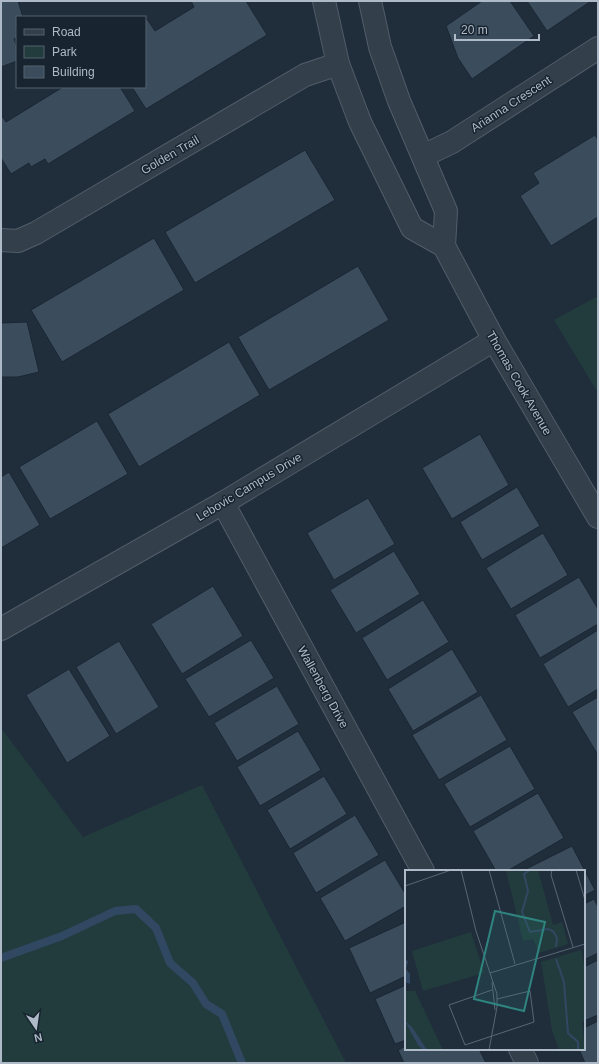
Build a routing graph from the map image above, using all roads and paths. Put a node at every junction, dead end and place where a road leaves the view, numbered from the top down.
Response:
1 (324, 1) edge
2 (370, 1) edge
3 (598, 48) edge
4 (338, 64) junction
5 (423, 156) junction
6 (1, 240) edge
7 (444, 246) junction
8 (494, 340) junction
9 (223, 503) junction
10 (598, 517) edge
11 (1, 629) edge
12 (422, 870) edge
13 (521, 1050) edge
14 (528, 1063) edge

1 - 4 street
2 - 5 street
3 - 5 street, Arianna Crescent
4 - 6 street, Golden Trail
4 - 7 street
5 - 7 street
7 - 8 street, Thomas Cook Avenue
8 - 9 street, Lebovic Campus Drive
8 - 10 street, Thomas Cook Avenue
9 - 11 street, Lebovic Campus Drive
9 - 12 street, Wallenberg Drive
13 - 14 street

